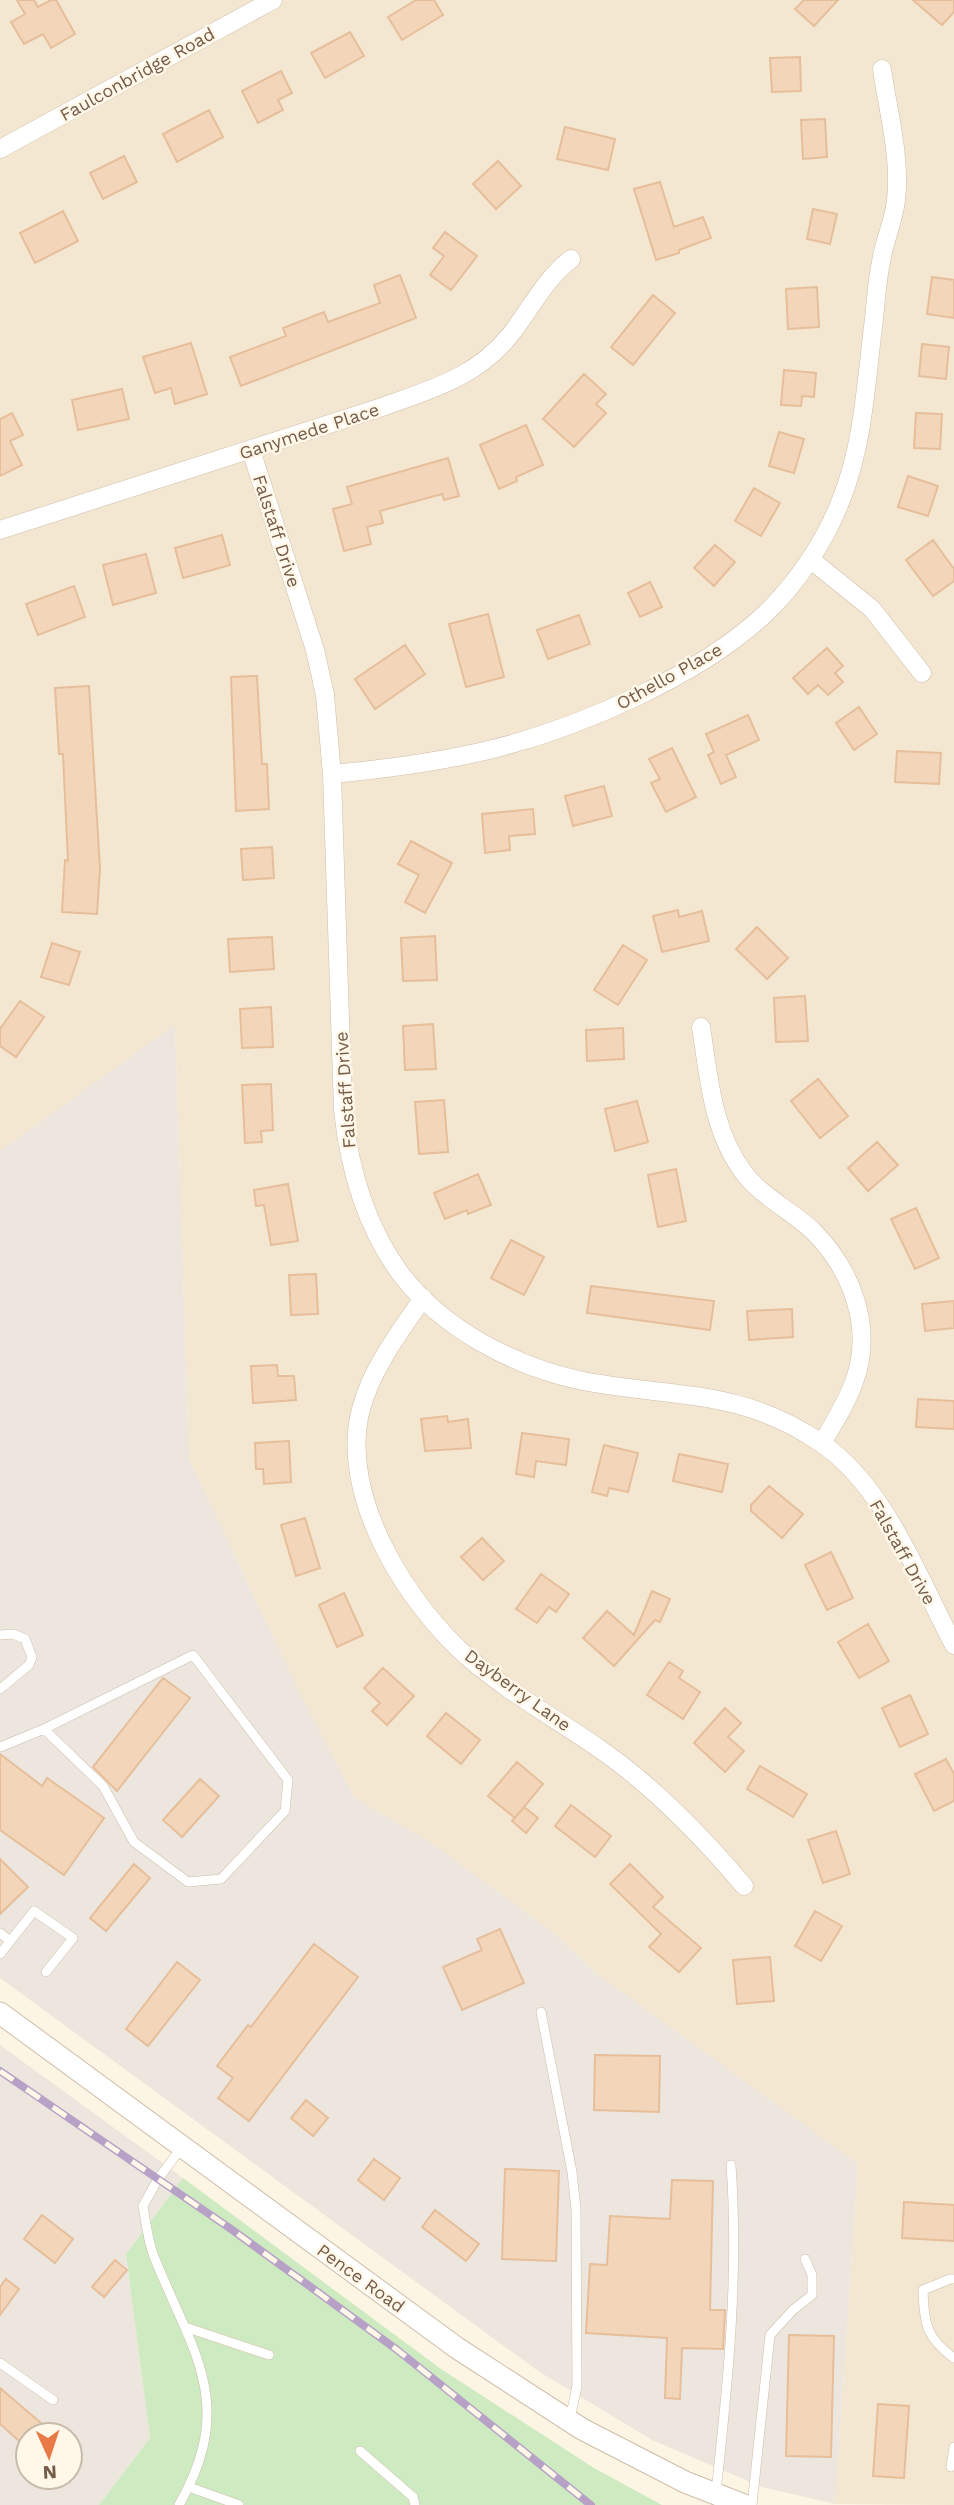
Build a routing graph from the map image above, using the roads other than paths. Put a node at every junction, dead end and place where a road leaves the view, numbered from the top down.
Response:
1 (274, 0) edge
2 (882, 69) dead end
3 (0, 149) edge
4 (571, 259) dead end
5 (251, 450) junction
6 (0, 530) edge
7 (810, 559) junction
8 (922, 673) dead end
9 (332, 774) junction
10 (701, 1027) dead end
11 (423, 1298) junction
12 (822, 1443) junction
13 (0, 1635) edge
14 (954, 1645) edge
15 (0, 1689) edge
16 (44, 1729) junction
17 (0, 1747) edge
18 (744, 1886) dead end
19 (0, 1933) edge
20 (10, 1941) junction
21 (0, 1954) edge
22 (46, 1972) dead end
23 (541, 2012) dead end
24 (0, 2013) edge
25 (183, 2146) junction
26 (731, 2165) dead end
27 (805, 2259) dead end
28 (954, 2279) edge
29 (185, 2327) junction
30 (269, 2355) dead end
31 (954, 2358) edge
32 (0, 2364) edge
33 (53, 2400) dead end
34 (569, 2421) junction
35 (954, 2447) edge
36 (360, 2451) dead end
37 (951, 2467) dead end
38 (189, 2487) junction
39 (715, 2494) junction
40 (178, 2505) edge
41 (239, 2505) edge
42 (415, 2505) edge
43 (744, 2505) edge
44 (752, 2505) edge

1 - 3 street, Faulconbridge Road
2 - 7 street, Othello Place
4 - 5 street, Ganymede Place
5 - 6 street, Ganymede Place
5 - 9 street, Falstaff Drive
7 - 8 street
7 - 9 street, Othello Place
9 - 11 street, Falstaff Drive
10 - 12 street
11 - 12 street, Falstaff Drive
11 - 18 street, Dayberry Lane
12 - 14 street, Falstaff Drive
13 - 15 lane
16 - 16 lane
16 - 17 lane
19 - 20 lane
20 - 21 lane
20 - 22 lane
23 - 34 lane
24 - 25 street, Pence Road
25 - 29 lane
25 - 34 street, Pence Road
26 - 39 lane
27 - 44 lane
28 - 31 lane
29 - 30 lane
29 - 38 lane
32 - 33 lane
34 - 39 street, Pence Road
35 - 37 lane
36 - 42 lane
38 - 40 lane
38 - 41 lane
39 - 43 street, Pence Road

